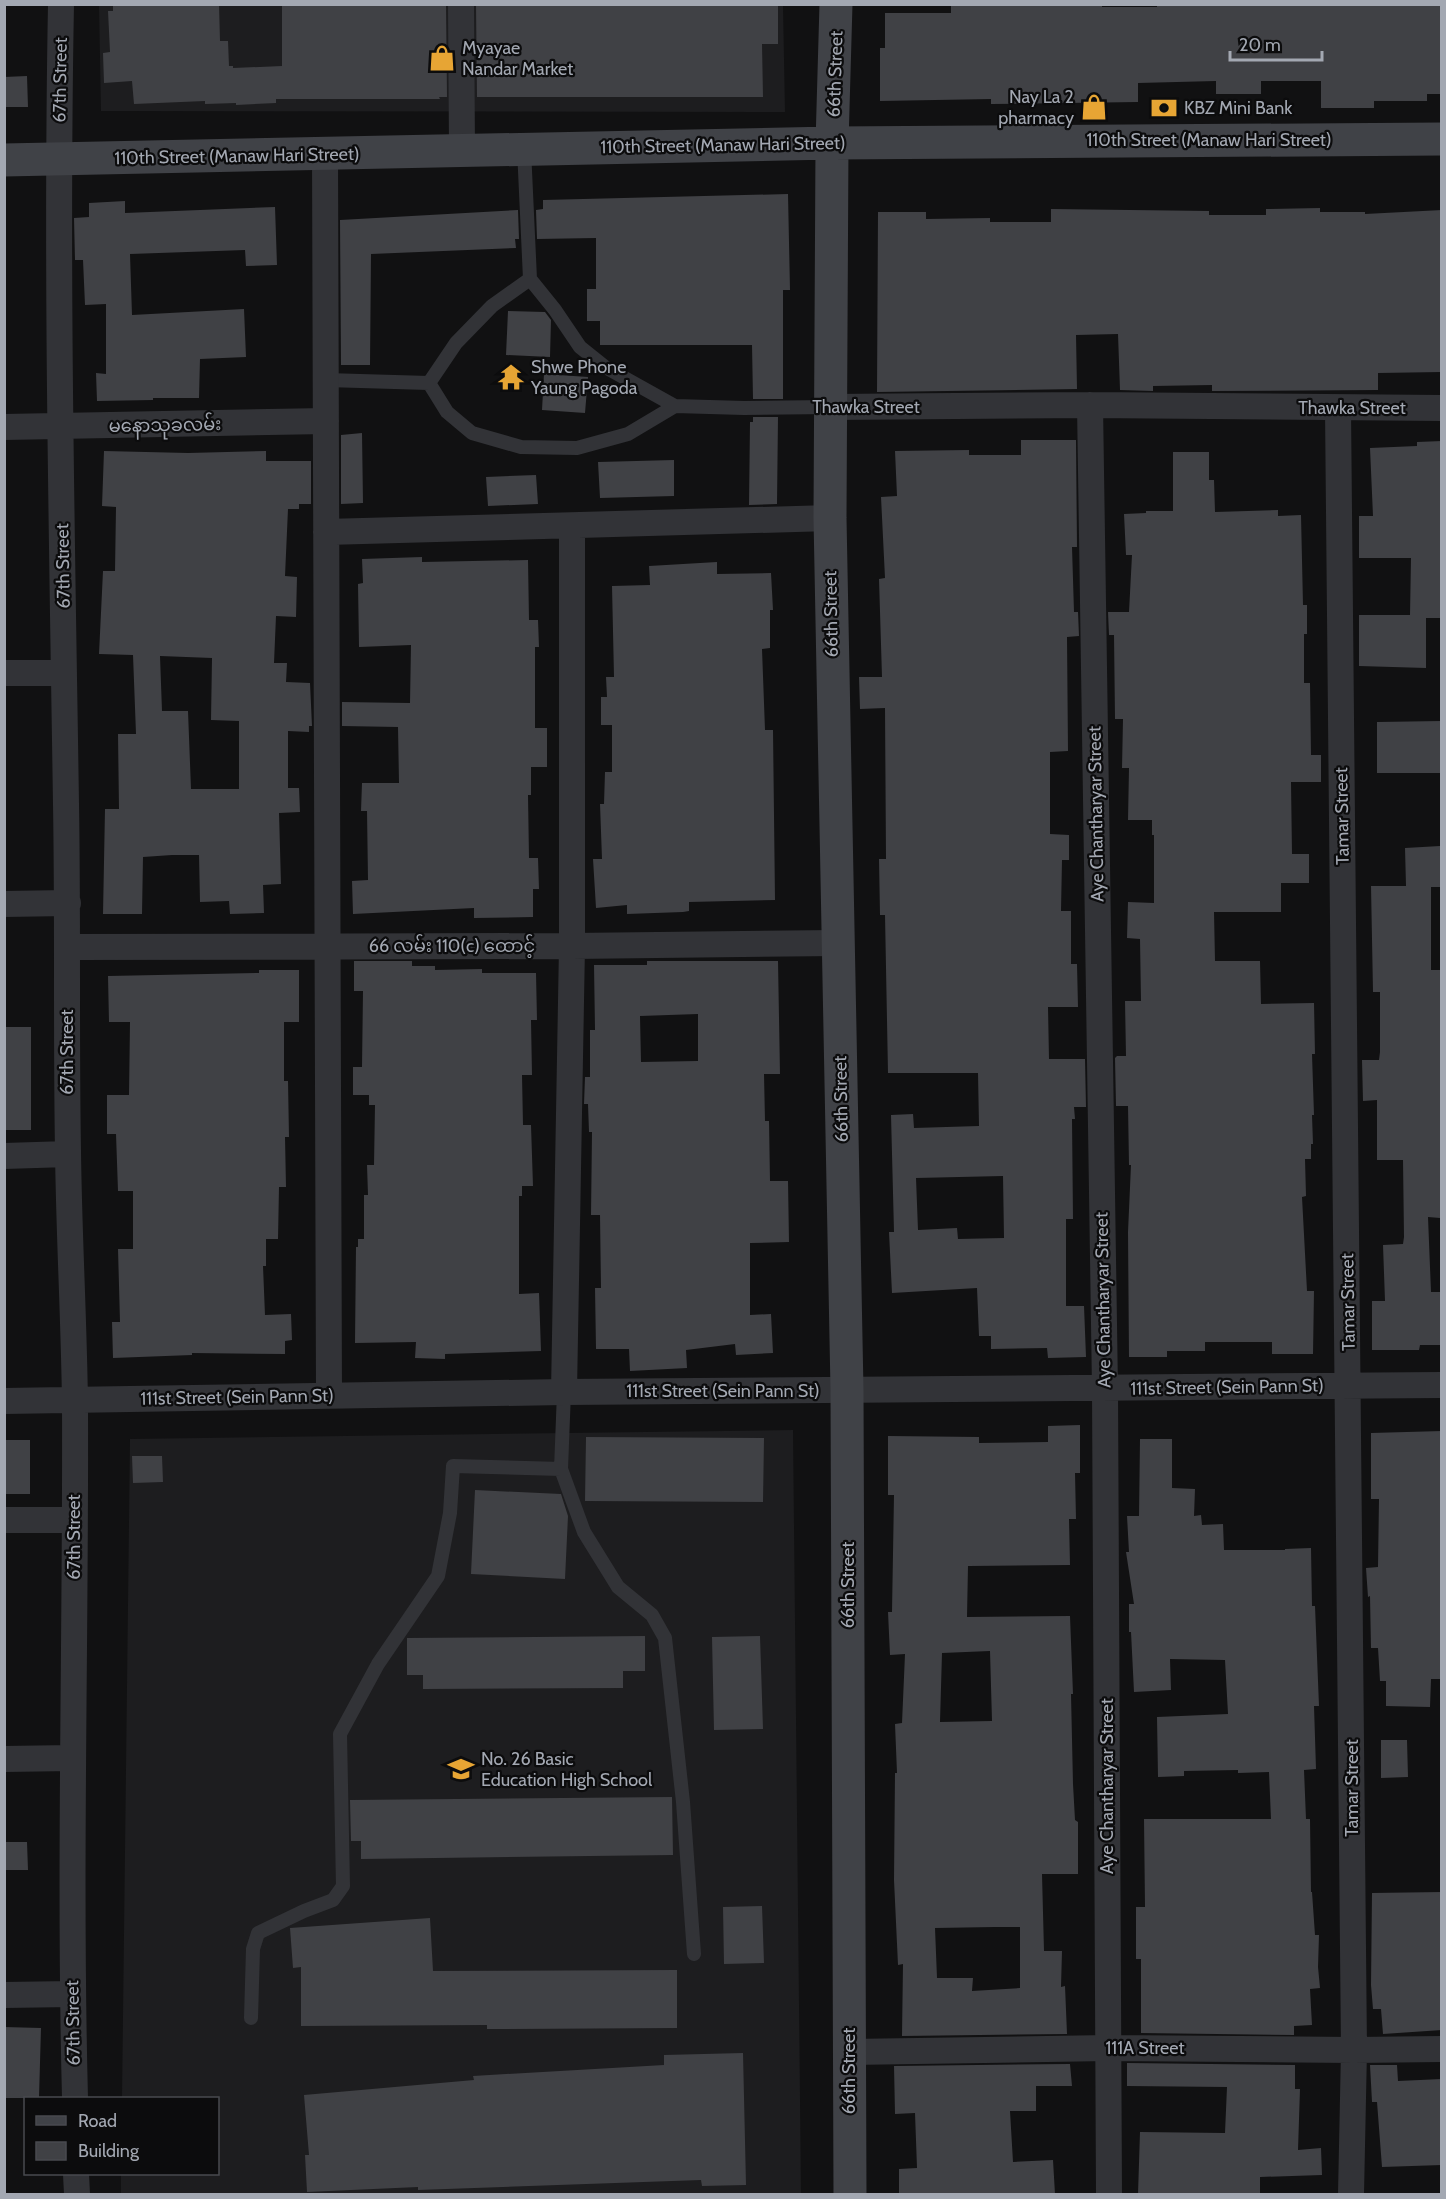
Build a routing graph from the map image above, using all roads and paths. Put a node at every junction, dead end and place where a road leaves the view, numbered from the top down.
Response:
1 (61, 4) edge
2 (461, 4) edge
3 (836, 4) edge
4 (1442, 139) edge
5 (832, 143) junction
6 (524, 149) junction
7 (462, 150) junction
8 (325, 154) junction
9 (4, 160) edge
10 (58, 160) junction
11 (530, 279) junction
12 (326, 380) junction
13 (429, 384) junction
14 (1090, 405) junction
15 (675, 406) junction
16 (830, 407) junction
17 (1442, 408) edge
18 (1338, 409) junction
19 (326, 421) junction
20 (4, 427) edge
21 (60, 428) junction
22 (830, 518) junction
23 (572, 526) junction
24 (326, 532) junction
25 (4, 673) edge
26 (64, 673) junction
27 (68, 903) junction
28 (4, 904) edge
29 (838, 943) junction
30 (327, 946) junction
31 (572, 946) junction
32 (67, 947) junction
33 (68, 1155) junction
34 (4, 1156) edge
35 (1442, 1385) edge
36 (1349, 1386) junction
37 (1105, 1389) junction
38 (847, 1390) junction
39 (564, 1392) junction
40 (328, 1395) junction
41 (75, 1400) junction
42 (4, 1401) edge
43 (561, 1469) junction
44 (4, 1520) edge
45 (74, 1520) junction
46 (72, 1758) junction
47 (4, 1759) edge
48 (694, 1953) dead end
49 (72, 1994) junction
50 (4, 1995) edge
51 (251, 2018) dead end
52 (1109, 2048) junction
53 (1442, 2049) edge
54 (1354, 2050) junction
55 (849, 2052) junction
56 (75, 2097) edge
57 (76, 2175) edge
58 (77, 2194) edge
59 (850, 2194) edge
60 (1109, 2194) edge
61 (1351, 2194) edge

1 - 10 street, 67th Street
2 - 7 street
3 - 5 street, 66th Street
4 - 5 street, 110th Street (Manaw Hari Street)
5 - 6 street, 110th Street (Manaw Hari Street)
5 - 16 street, 66th Street
6 - 7 street, 110th Street (Manaw Hari Street)
6 - 11 lane
7 - 8 street, 110th Street (Manaw Hari Street)
8 - 10 street, 110th Street (Manaw Hari Street)
8 - 12 street
9 - 10 street, 110th Street (Manaw Hari Street)
10 - 21 street, 67th Street
11 - 13 lane
11 - 15 lane
12 - 13 lane
12 - 19 street
13 - 15 lane
14 - 16 street, Thawka Street
14 - 18 street, Thawka Street
14 - 37 street, Aye Chantharyar Street
15 - 16 lane, Thawka Street
16 - 22 street, 66th Street
17 - 18 street, Thawka Street
18 - 36 street, Tamar Street
19 - 21 street, မနောသုခလမ်း
19 - 24 street
20 - 21 street, မနောသုခလမ်း
21 - 26 street, 67th Street
22 - 23 street
22 - 29 street, 66th Street
23 - 24 street
23 - 31 street
24 - 30 street
25 - 26 street
26 - 27 street, 67th Street
27 - 28 street
27 - 32 street, 67th Street
29 - 31 street, 66 လမ်း 110(c) ထောင့်
29 - 38 street, 66th Street
30 - 31 street, 66 လမ်း 110(c) ထောင့်
30 - 32 street, 66 လမ်း 110(c) ထောင့်
30 - 40 street
31 - 39 street
32 - 33 street, 67th Street
33 - 34 street
33 - 41 street, 67th Street
35 - 36 street, 111st Street (Sein Pann St)
36 - 37 street, 111st Street (Sein Pann St)
36 - 54 street, Tamar Street
37 - 38 street, 111st Street (Sein Pann St)
37 - 52 street, Aye Chantharyar Street
38 - 39 street, 111st Street (Sein Pann St)
38 - 55 street, 66th Street
39 - 40 street, 111st Street (Sein Pann St)
39 - 43 lane
40 - 41 street, 111st Street (Sein Pann St)
41 - 42 street, 111st Street (Sein Pann St)
41 - 45 street, 67th Street
43 - 48 lane
43 - 51 lane
44 - 45 street
45 - 46 street, 67th Street
46 - 47 street
46 - 49 street, 67th Street
49 - 50 street
49 - 56 street, 67th Street
52 - 54 street, 111A Street
52 - 55 street, 111A Street
52 - 60 street, Aye Chantharyar Street
53 - 54 street, 111A Street
54 - 61 street, Tamar Street
55 - 59 street, 66th Street
57 - 58 street

